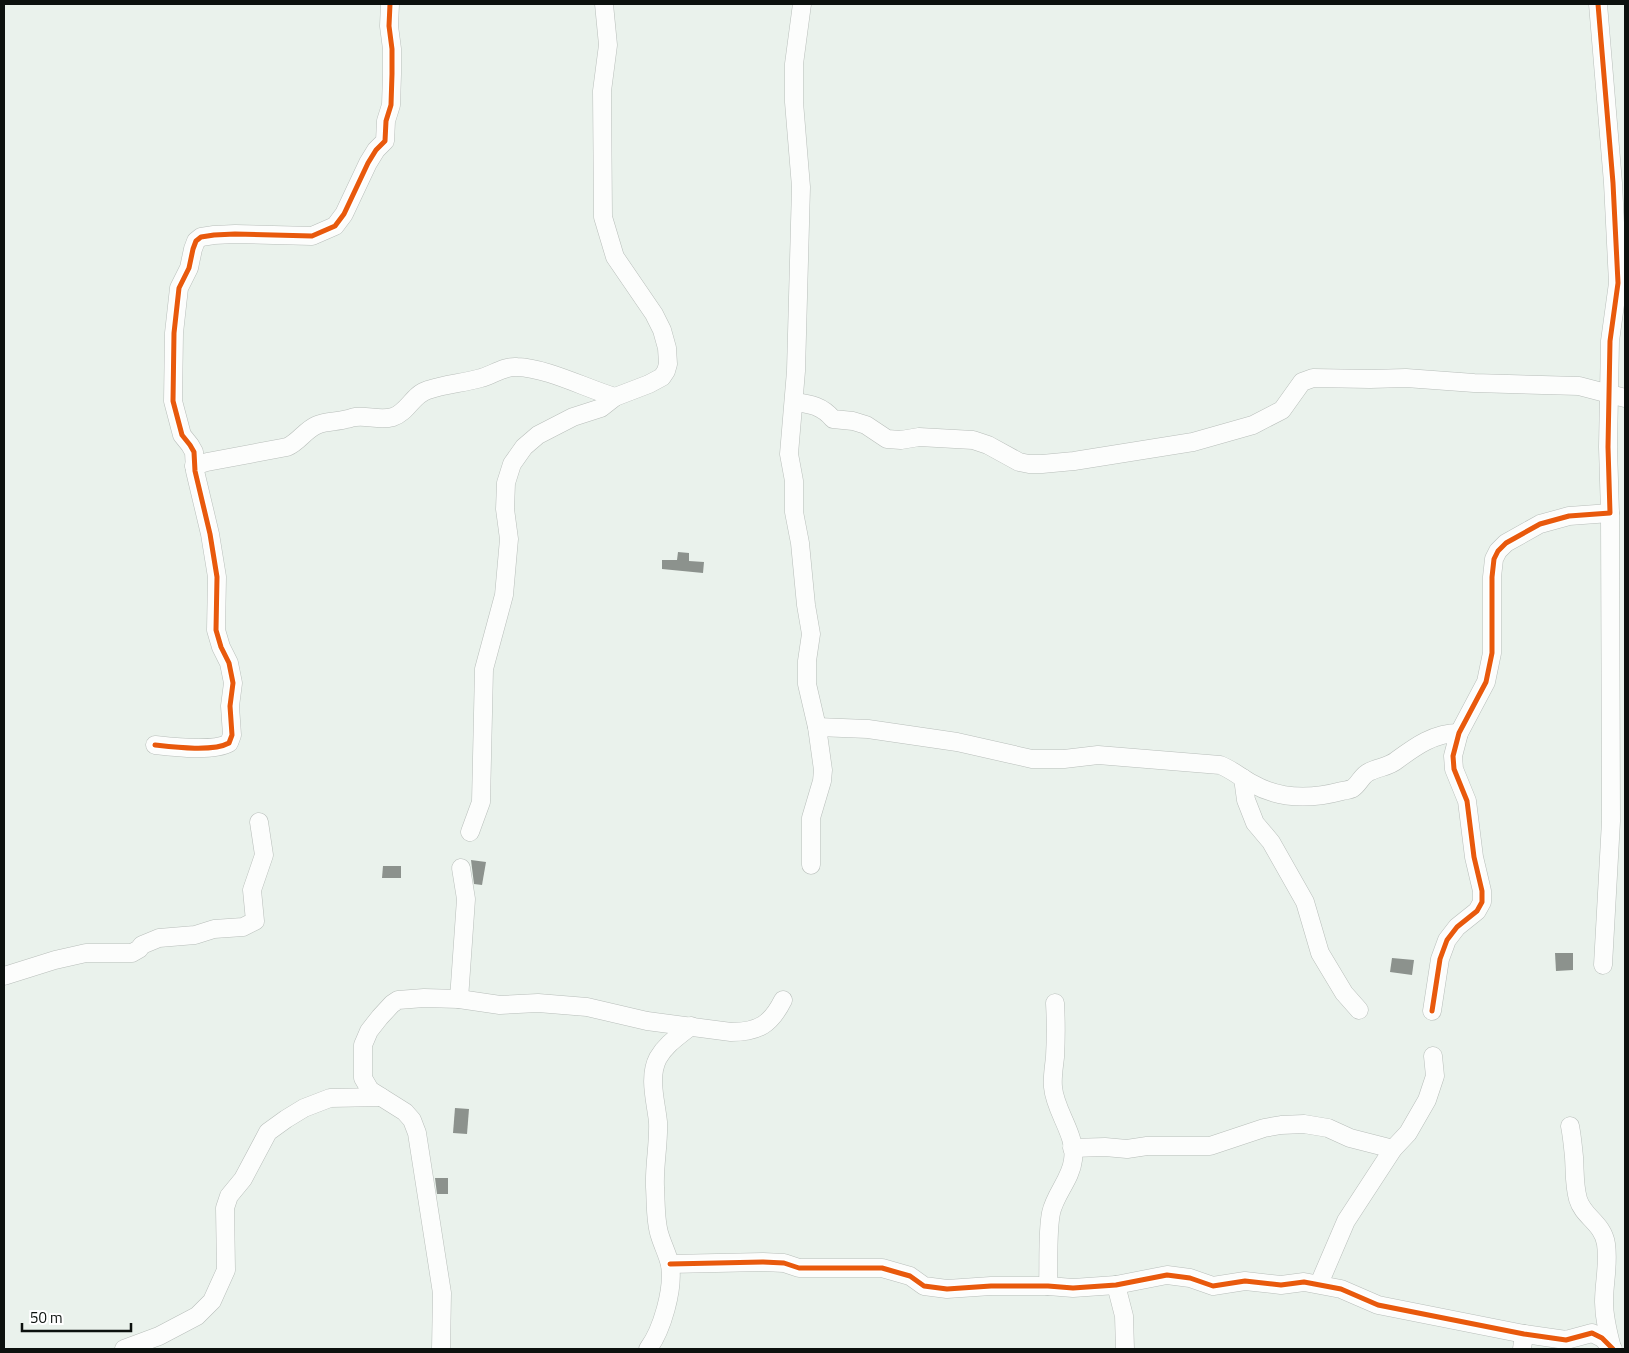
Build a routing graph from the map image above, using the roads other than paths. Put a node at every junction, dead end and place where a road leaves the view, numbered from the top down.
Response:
1 (390, 4) edge
2 (604, 4) edge
3 (802, 4) edge
4 (1598, 4) edge
5 (1617, 396) edge
6 (615, 397) junction
7 (794, 402) junction
8 (194, 466) junction
9 (1610, 513) junction
10 (817, 727) junction
11 (1459, 733) junction
12 (155, 745) dead end
13 (1243, 778) junction
14 (259, 822) dead end
15 (470, 832) dead end
16 (811, 865) dead end
17 (461, 868) dead end
18 (1603, 965) dead end
19 (4, 976) edge
20 (459, 999) junction
21 (784, 1000) dead end
22 (1055, 1003) dead end
23 (1359, 1010) dead end
24 (1432, 1011) dead end
25 (691, 1026) junction
26 (1433, 1056) dead end
27 (381, 1097) junction
28 (1570, 1126) dead end
29 (1072, 1148) junction
30 (1393, 1149) junction
31 (670, 1264) junction
32 (1116, 1284) junction
33 (1319, 1284) junction
34 (1048, 1286) junction
35 (1523, 1341) edge
36 (1612, 1348) edge
37 (124, 1349) edge
38 (441, 1349) edge
39 (648, 1349) edge
40 (1125, 1349) edge

1 - 8 street
2 - 6 street
3 - 7 street
4 - 5 street
5 - 7 street
5 - 9 street
6 - 8 street
6 - 15 street
7 - 10 street
8 - 12 street
9 - 11 street
9 - 18 street
10 - 13 street
10 - 16 street
11 - 13 street
11 - 24 street
13 - 23 street
14 - 19 street
17 - 20 street
20 - 25 street
20 - 27 street
21 - 25 street
22 - 29 street
25 - 31 street
26 - 30 street
27 - 37 street
27 - 38 street
28 - 36 street
29 - 30 street
29 - 34 street
30 - 33 street
31 - 34 street
31 - 39 street
32 - 33 street
32 - 34 street
32 - 40 street
33 - 35 street
35 - 36 street

